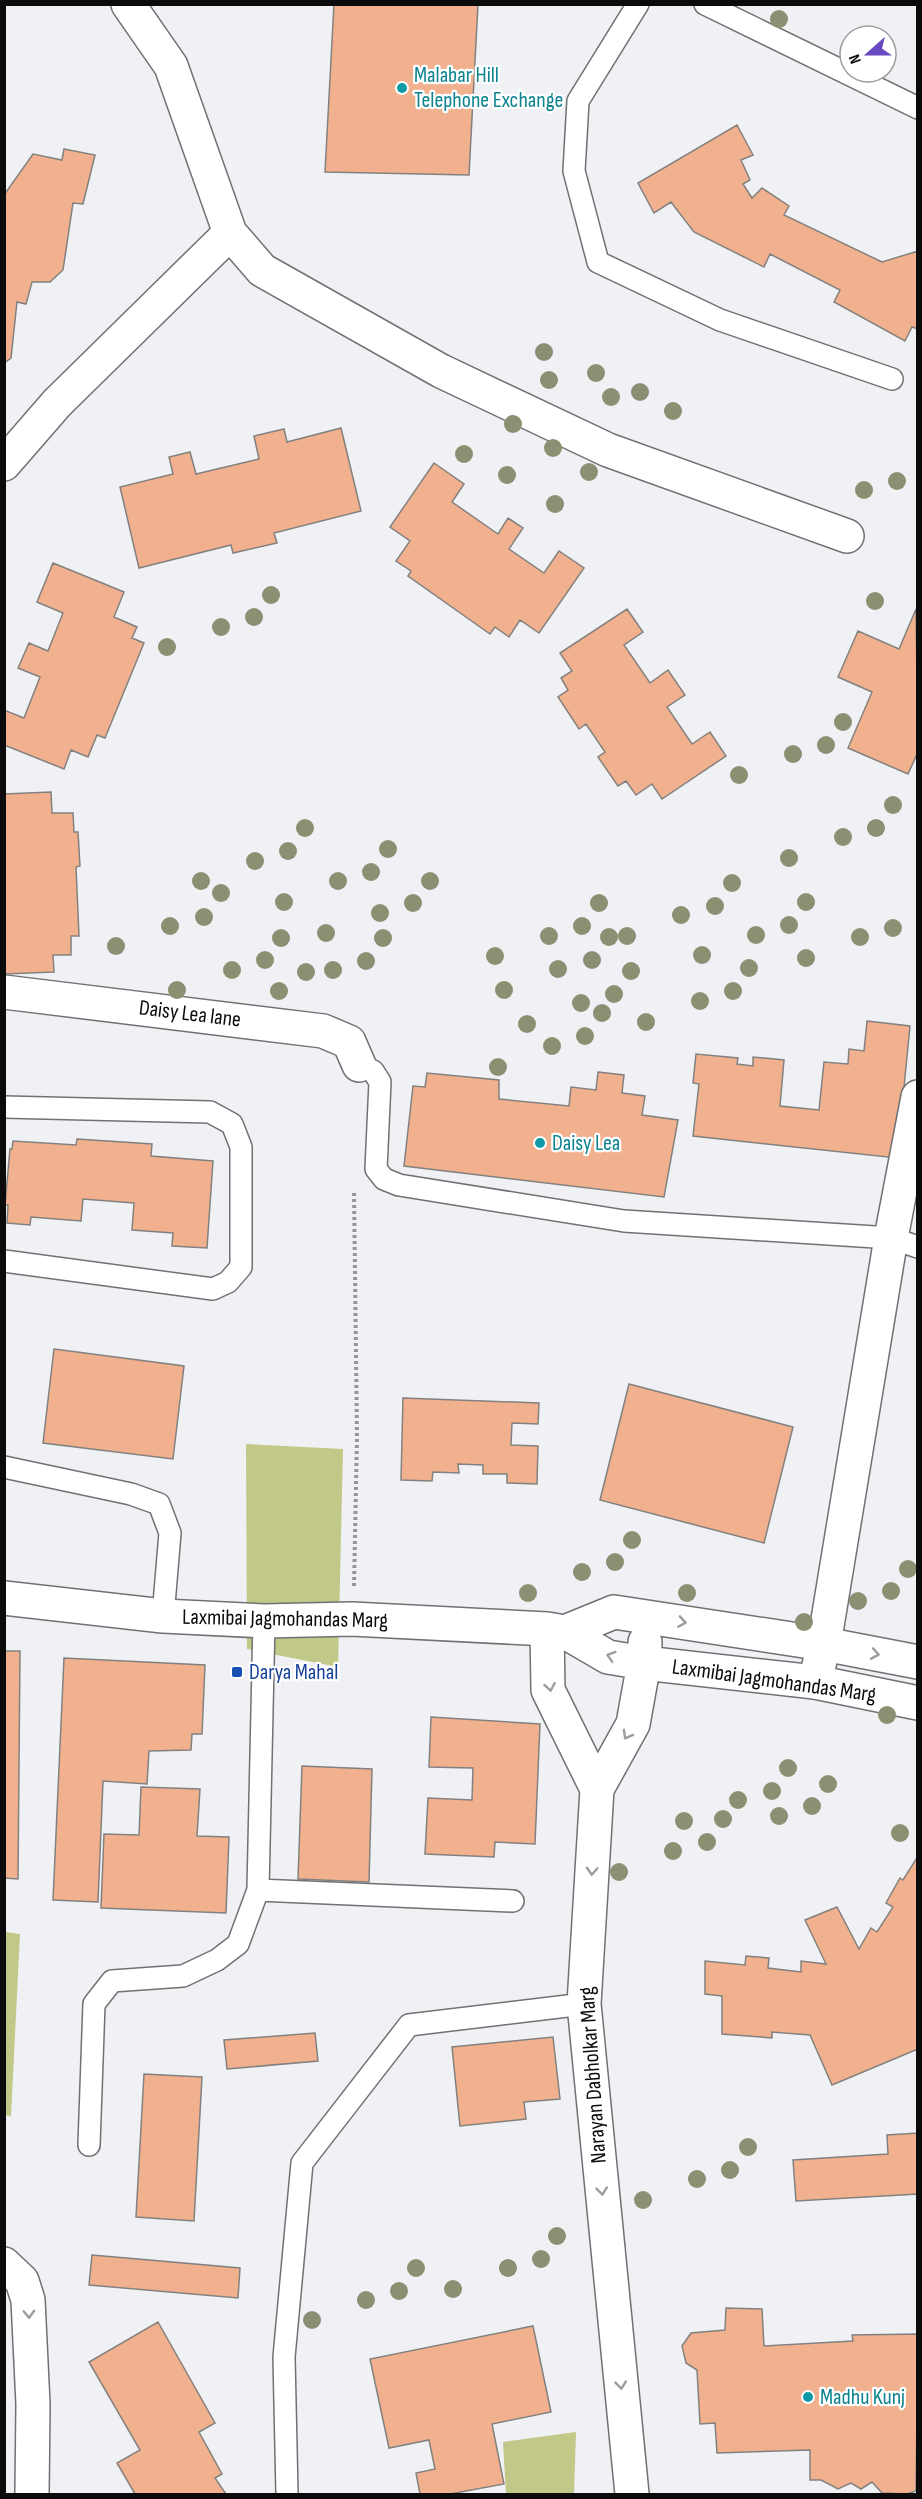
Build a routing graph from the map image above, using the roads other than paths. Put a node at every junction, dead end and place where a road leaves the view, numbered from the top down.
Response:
1 (128, 4) edge
2 (638, 4) edge
3 (705, 4) edge
4 (918, 108) edge
5 (230, 233) junction
6 (892, 379) dead end
7 (4, 464) edge
8 (847, 536) dead end
9 (4, 992) edge
10 (359, 1065) joint
11 (918, 1097) edge
12 (4, 1107) edge
13 (904, 1243) edge
14 (4, 1261) edge
15 (4, 1467) edge
16 (4, 1598) edge
17 (163, 1616) junction
18 (647, 1616) junction
19 (264, 1620) junction
20 (556, 1630) junction
21 (824, 1644) junction
22 (918, 1662) edge
23 (644, 1663) junction
24 (815, 1682) junction
25 (918, 1703) edge
26 (597, 1789) junction
27 (258, 1890) junction
28 (513, 1901) dead end
29 (584, 2004) junction
30 (89, 2145) dead end
31 (4, 2264) edge
32 (32, 2494) edge
33 (288, 2494) edge
34 (632, 2494) edge

1 - 5 street
2 - 6 lane
3 - 4 lane
5 - 7 street
5 - 8 street
9 - 10 street, Daisy Lea lane
10 - 13 lane
11 - 13 street
12 - 14 lane
13 - 21 street
15 - 17 lane
16 - 17 street, Laxmibai Jagmohandas Marg
17 - 19 street, Laxmibai Jagmohandas Marg
18 - 20 street, Laxmibai Jagmohandas Marg
18 -> 21 street, Laxmibai Jagmohandas Marg
18 - 23 street
19 - 20 street, Laxmibai Jagmohandas Marg
19 - 27 lane
23 -> 20 street, Laxmibai Jagmohandas Marg
20 -> 26 street, Narayan Dabholkar Marg
21 -> 22 street, Laxmibai Jagmohandas Marg
21 - 24 street
23 - 24 street, Laxmibai Jagmohandas Marg
23 -> 26 street
24 - 25 street, Laxmibai Jagmohandas Marg
26 -> 29 street, Narayan Dabholkar Marg
27 - 28 lane
27 - 30 lane
29 - 33 lane
29 -> 34 street, Narayan Dabholkar Marg
31 -> 32 street

